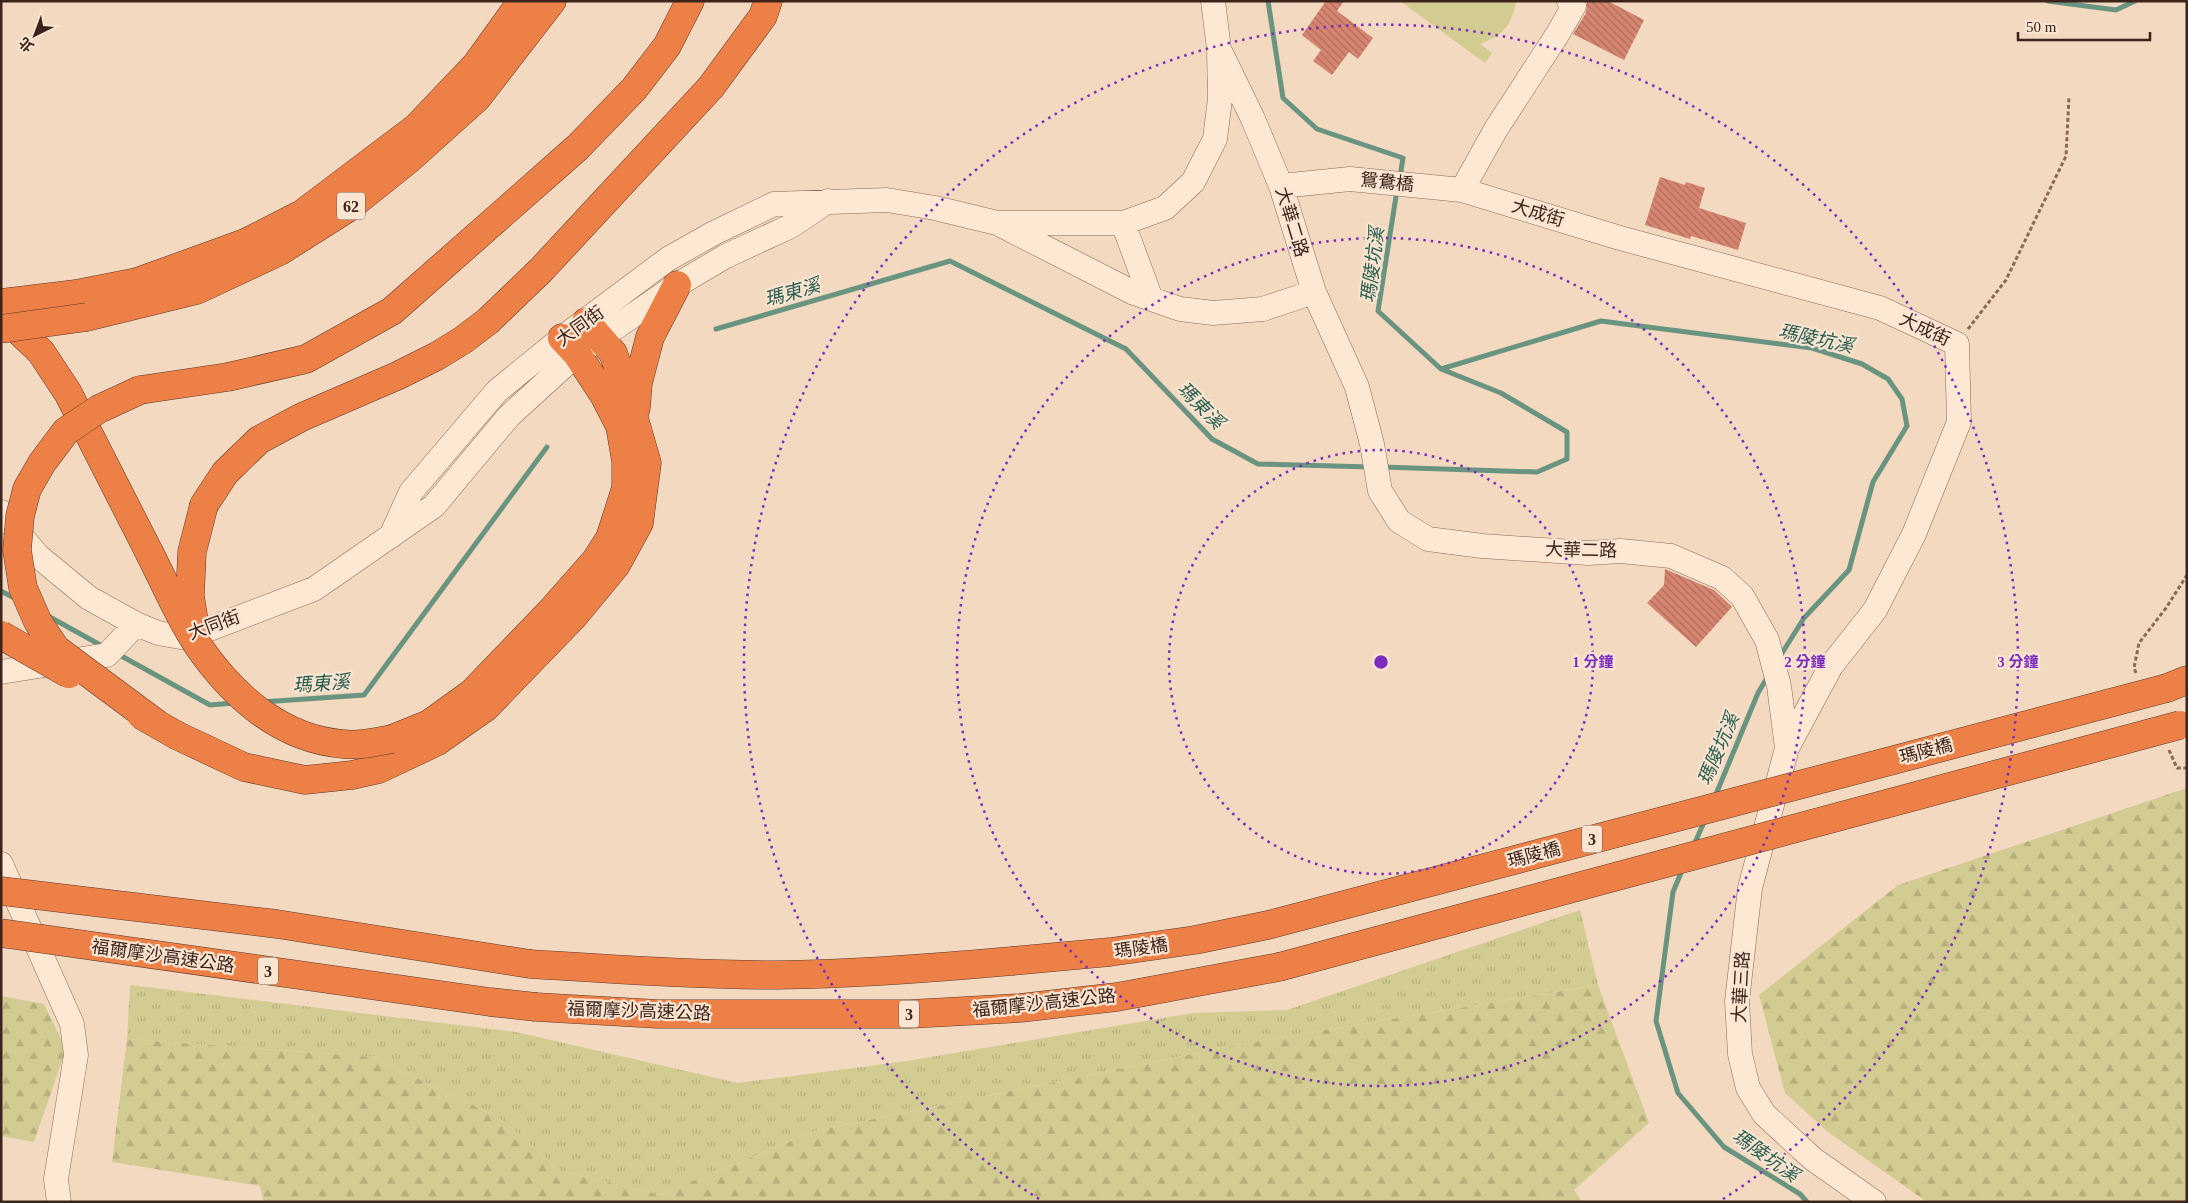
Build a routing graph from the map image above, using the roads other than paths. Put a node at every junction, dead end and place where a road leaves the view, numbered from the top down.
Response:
1 (522, 1) edge
2 (552, 1) edge
3 (690, 1) edge
4 (768, 1) edge
5 (1213, 1) edge
6 (1569, 1) edge
7 (1220, 49) junction
8 (1281, 186) junction
9 (1424, 186) joint
10 (1462, 190) junction
11 (830, 200) junction
12 (997, 223) junction
13 (1123, 223) junction
14 (677, 285) junction
15 (1314, 292) junction
16 (1151, 299) junction
17 (1, 303) edge
18 (1, 314) edge
19 (1, 329) edge
20 (593, 329) junction
21 (569, 346) junction
22 (635, 420) junction
23 (1, 512) edge
24 (136, 624) junction
25 (1, 635) edge
26 (198, 647) junction
27 (1, 672) edge
28 (2177, 684) edge
29 (2184, 724) edge
30 (167, 730) junction
31 (1787, 748) junction
32 (1, 864) edge
33 (1, 890) edge
34 (1, 933) edge
35 (58, 1202) edge
36 (1874, 1202) edge

1 - 17 highway, 62
2 - 19 highway, 62, bridge
3 - 30 highway, bridge
4 - 26 highway, bridge
5 - 7 street, 大華二路
6 - 10 street
7 - 8 street, 大華二路
7 - 13 street
8 - 9 street, 鴛鴦橋
8 - 15 street, 大華二路
9 - 10 street, 大成街
10 - 31 street, 大成街
11 - 12 street, 大同街
11 - 14 street, 大同街
11 - 20 street, 大同街
12 - 13 street
12 - 16 street
13 - 16 street
14 - 20 street, 大同街
14 - 22 highway
15 - 16 street
15 - 31 street, 大華二路
18 - 26 highway, bridge
20 - 21 street, 大同街
20 - 22 highway
21 - 24 street, 大同街
21 - 26 highway, bridge
22 - 30 highway
23 - 24 street, 大同街
24 - 27 street
25 - 30 highway, bridge
28 - 33 highway, 瑪陵橋 / 3, bridge
29 - 34 highway, 福爾摩沙高速公路 / 3, bridge
31 - 36 street, 大華三路
32 - 35 street

